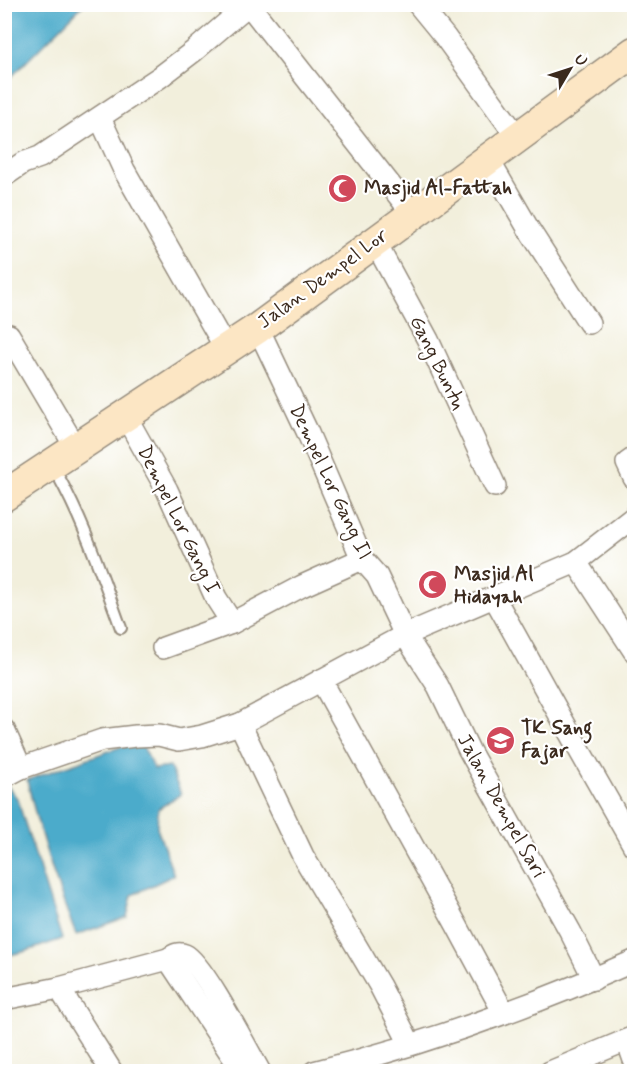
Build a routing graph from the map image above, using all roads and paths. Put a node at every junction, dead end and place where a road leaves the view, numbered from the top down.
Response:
1 (249, 4) edge
2 (418, 4) edge
3 (633, 56) edge
4 (100, 118) junction
5 (518, 138) junction
6 (488, 159) junction
7 (4, 176) edge
8 (413, 214) junction
9 (375, 242) junction
10 (589, 323) dead end
11 (258, 328) junction
12 (9, 334) dead end
13 (226, 349) junction
14 (125, 415) junction
15 (76, 448) junction
16 (634, 458) edge
17 (52, 465) junction
18 (634, 478) edge
19 (495, 486) dead end
20 (4, 496) edge
21 (634, 517) edge
22 (362, 559) junction
23 (576, 562) junction
24 (494, 597) junction
25 (232, 623) junction
26 (121, 628) dead end
27 (405, 635) junction
28 (164, 648) dead end
29 (634, 651) edge
30 (321, 680) junction
31 (240, 724) junction
32 (4, 730) edge
33 (13, 773) edge
34 (634, 846) edge
35 (168, 958) junction
36 (634, 962) edge
37 (594, 979) junction
38 (59, 988) junction
39 (4, 999) edge
40 (504, 1013) junction
41 (410, 1044) junction
42 (632, 1046) edge
43 (378, 1064) edge
44 (559, 1070) edge
45 (112, 1071) edge
46 (243, 1071) edge
47 (260, 1071) edge
48 (314, 1071) edge

1 - 4 street
1 - 8 street
2 - 5 street
3 - 5 street, Jalan Dempel Lor
4 - 7 street
4 - 13 street
5 - 6 street, Jalan Dempel Lor
6 - 8 street, Jalan Dempel Lor
6 - 10 street
8 - 9 street, Jalan Dempel Lor
9 - 11 street, Jalan Dempel Lor
9 - 19 street, Gang Buntu
11 - 13 street, Jalan Dempel Lor
11 - 22 street, Dempel Lor Gang II
12 - 15 street
13 - 14 street, Jalan Dempel Lor
14 - 15 street, Jalan Dempel Lor
14 - 25 street, Dempel Lor Gang I
15 - 17 street, Jalan Dempel Lor
16 - 18 street
17 - 20 street, Jalan Dempel Lor
17 - 26 lane
21 - 23 street
22 - 25 street
22 - 27 street, Dempel Lor Gang II
23 - 24 street
23 - 29 street
24 - 27 street
24 - 34 street
25 - 28 street
27 - 30 street
27 - 37 street, Jalan Dempel Sari
30 - 31 street
30 - 40 street
31 - 33 street
31 - 41 street
32 - 33 street
35 - 38 street
35 - 46 street
35 - 47 street
36 - 37 street
37 - 40 street
38 - 39 street
38 - 45 street
40 - 41 street
41 - 43 street
42 - 44 street
43 - 48 street

